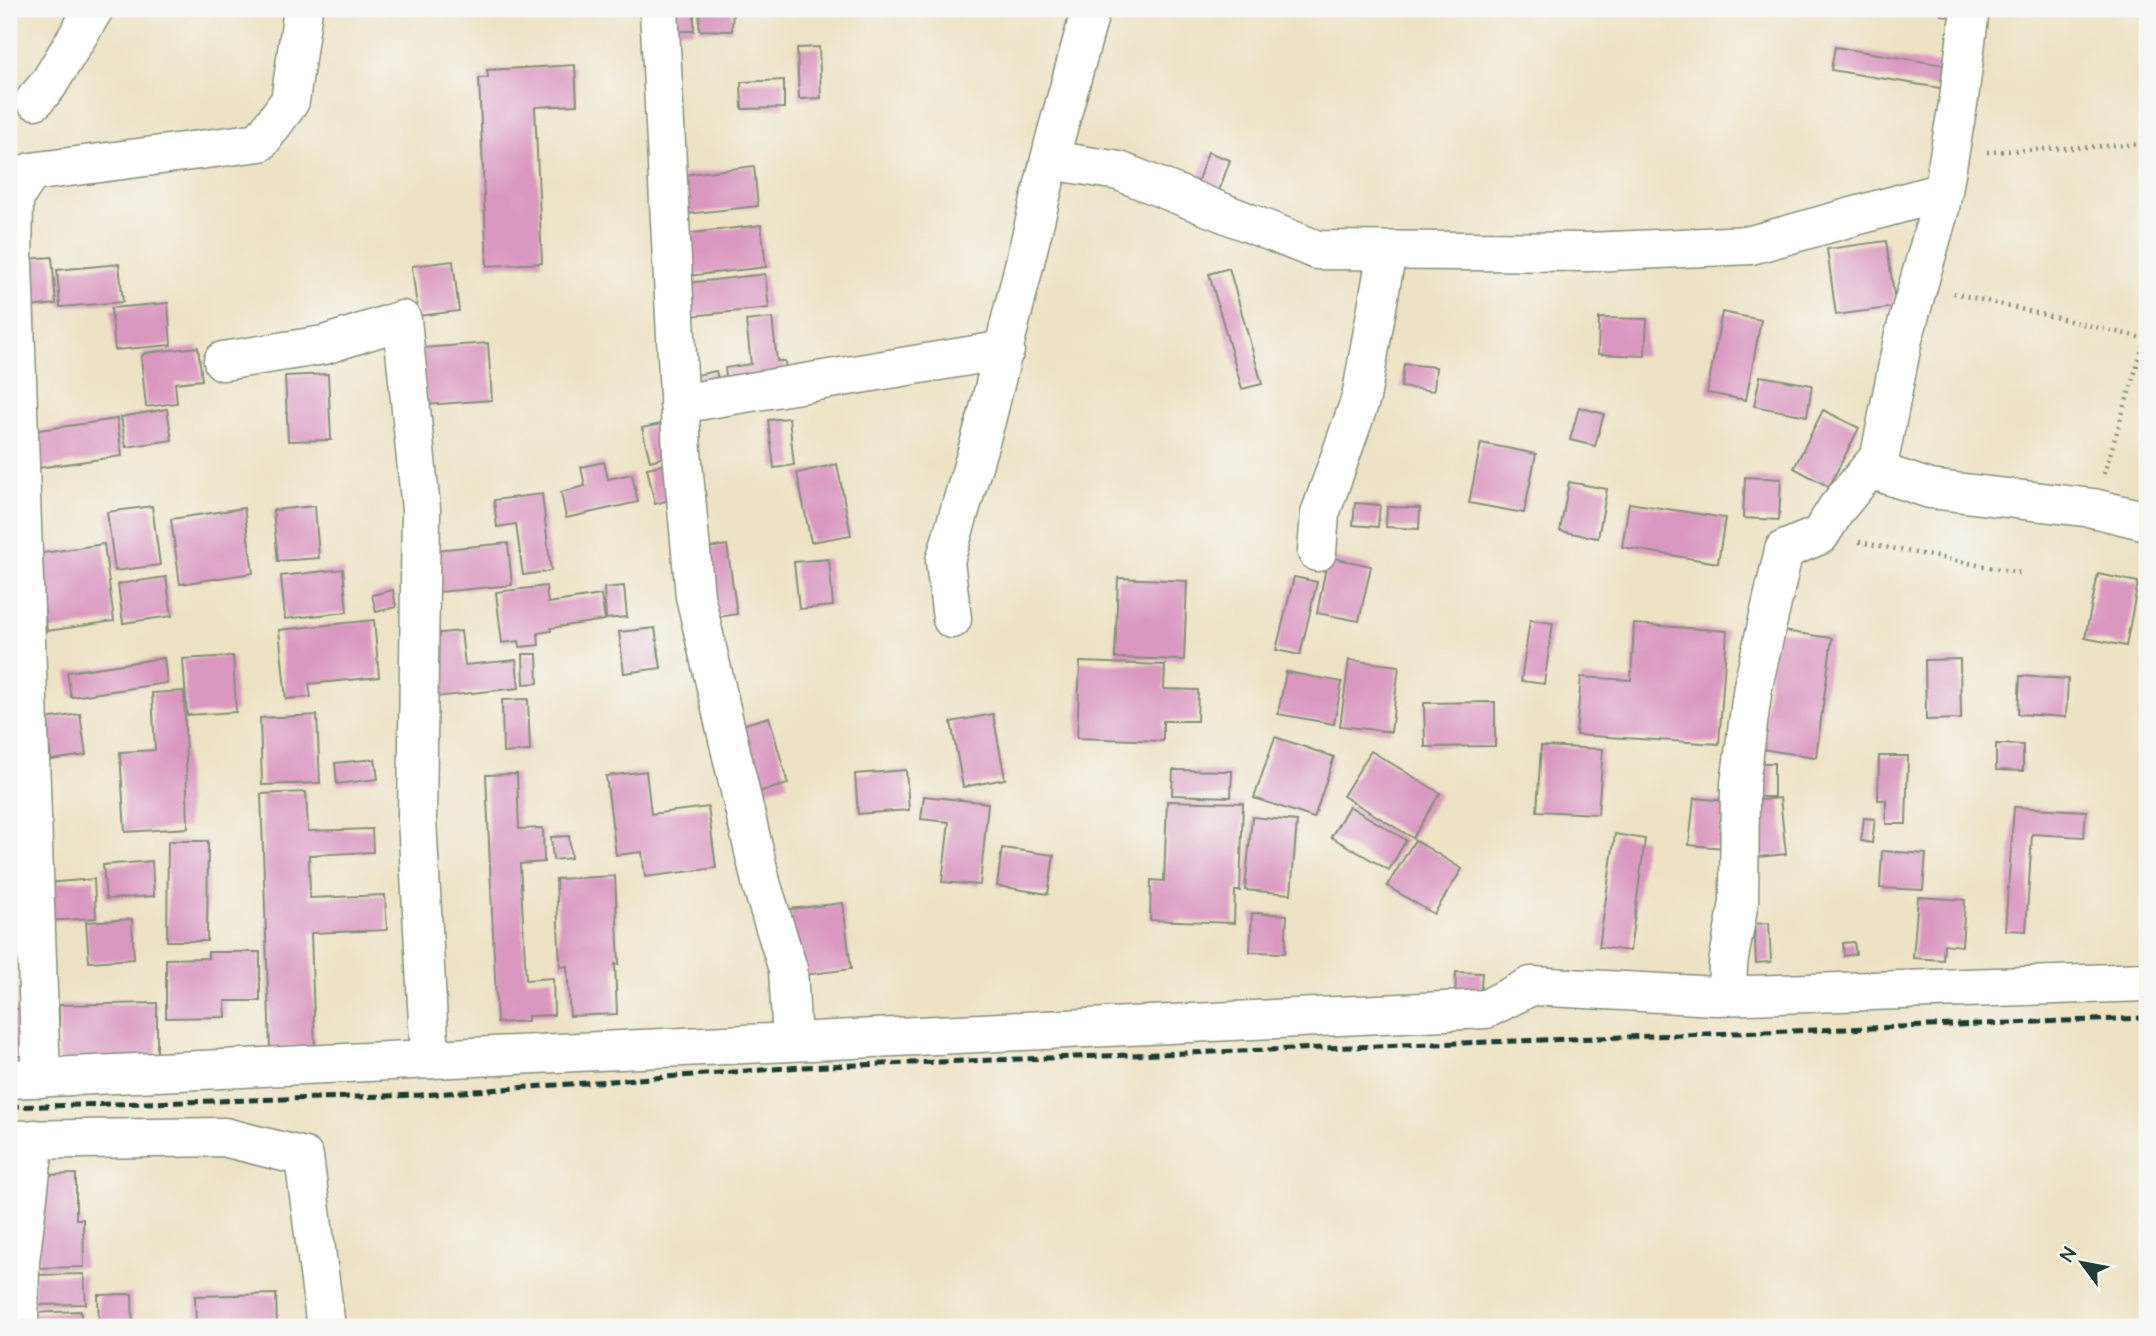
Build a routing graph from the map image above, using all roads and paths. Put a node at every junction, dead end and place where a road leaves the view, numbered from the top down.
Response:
1 (94, 9) edge
2 (303, 9) edge
3 (659, 9) edge
4 (1091, 9) edge
5 (1970, 9) edge
6 (35, 100) dead end
7 (2147, 144) edge
8 (1949, 154) junction
9 (1050, 160) junction
10 (1942, 192) junction
11 (1387, 251) junction
12 (1919, 285) junction
13 (2146, 336) edge
14 (1005, 350) junction
15 (223, 361) dead end
16 (679, 404) junction
17 (14, 447) edge
18 (1870, 469) junction
19 (2093, 508) junction
20 (2147, 522) edge
21 (1820, 535) junction
22 (1317, 552) dead end
23 (2020, 573) dead end
24 (952, 620) dead end
25 (18, 649) edge
26 (2147, 982) edge
27 (1727, 995) junction
28 (792, 1041) junction
29 (430, 1059) junction
30 (25, 1079) edge
31 (22, 1139) edge
32 (19, 1327) edge
33 (326, 1327) edge

1 - 6 street
2 - 17 street
3 - 16 street
4 - 9 street
5 - 8 street
7 - 8 path
8 - 10 street
9 - 11 street
9 - 14 street
10 - 11 street
10 - 12 street
11 - 22 street
12 - 13 path
12 - 18 street
13 - 19 path
14 - 16 street
14 - 24 street
15 - 29 street
16 - 28 street
17 - 25 street
18 - 19 street
18 - 21 street
19 - 20 street
21 - 23 path
21 - 27 street
25 - 30 street
26 - 27 street
27 - 28 street
28 - 29 street
29 - 30 street
31 - 32 street
31 - 33 street

